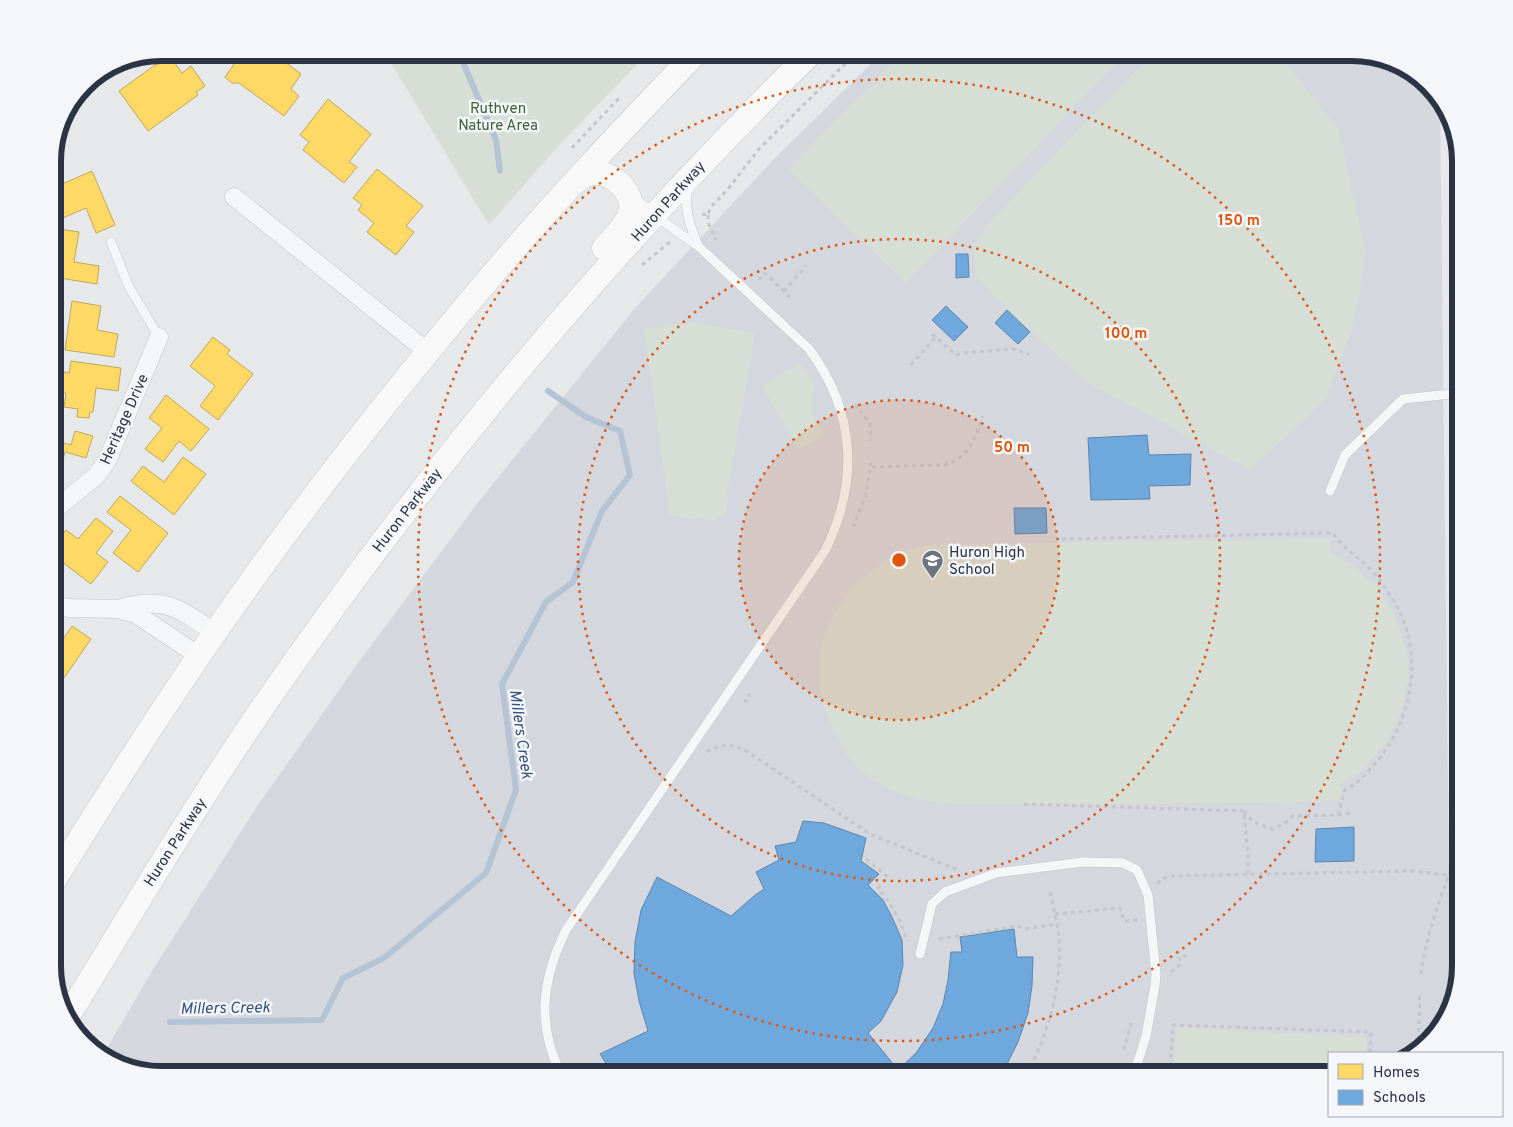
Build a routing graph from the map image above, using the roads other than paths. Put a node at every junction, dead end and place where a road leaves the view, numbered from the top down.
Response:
1 (688, 61) edge
2 (803, 61) edge
3 (694, 172) junction
4 (573, 183) junction
5 (627, 191) junction
6 (234, 196) dead end
7 (655, 214) junction
8 (111, 242) dead end
9 (698, 246) junction
10 (550, 334) junction
11 (159, 337) joint
12 (428, 352) junction
13 (1452, 394) edge
14 (1330, 491) dead end
15 (61, 504) edge
16 (61, 607) edge
17 (118, 609) junction
18 (215, 633) junction
19 (199, 656) junction
20 (61, 869) edge
21 (920, 954) dead end
22 (72, 1010) edge
23 (558, 1066) edge
24 (1137, 1066) edge

1 - 4 main road
2 - 3 main road, Huron Parkway
3 - 7 main road, Huron Parkway
3 - 9 lane
4 - 5 main road
4 - 12 main road
5 - 7 lane
5 - 10 main road
6 - 12 street
7 - 9 lane
7 - 10 main road, Huron Parkway
8 - 11 lane
9 - 23 lane
10 - 22 main road, Huron Parkway
11 - 15 street, Heritage Drive
12 - 18 main road
13 - 14 lane
16 - 17 street
17 - 18 street
17 - 19 street
18 - 19 main road
19 - 20 main road
21 - 24 lane

